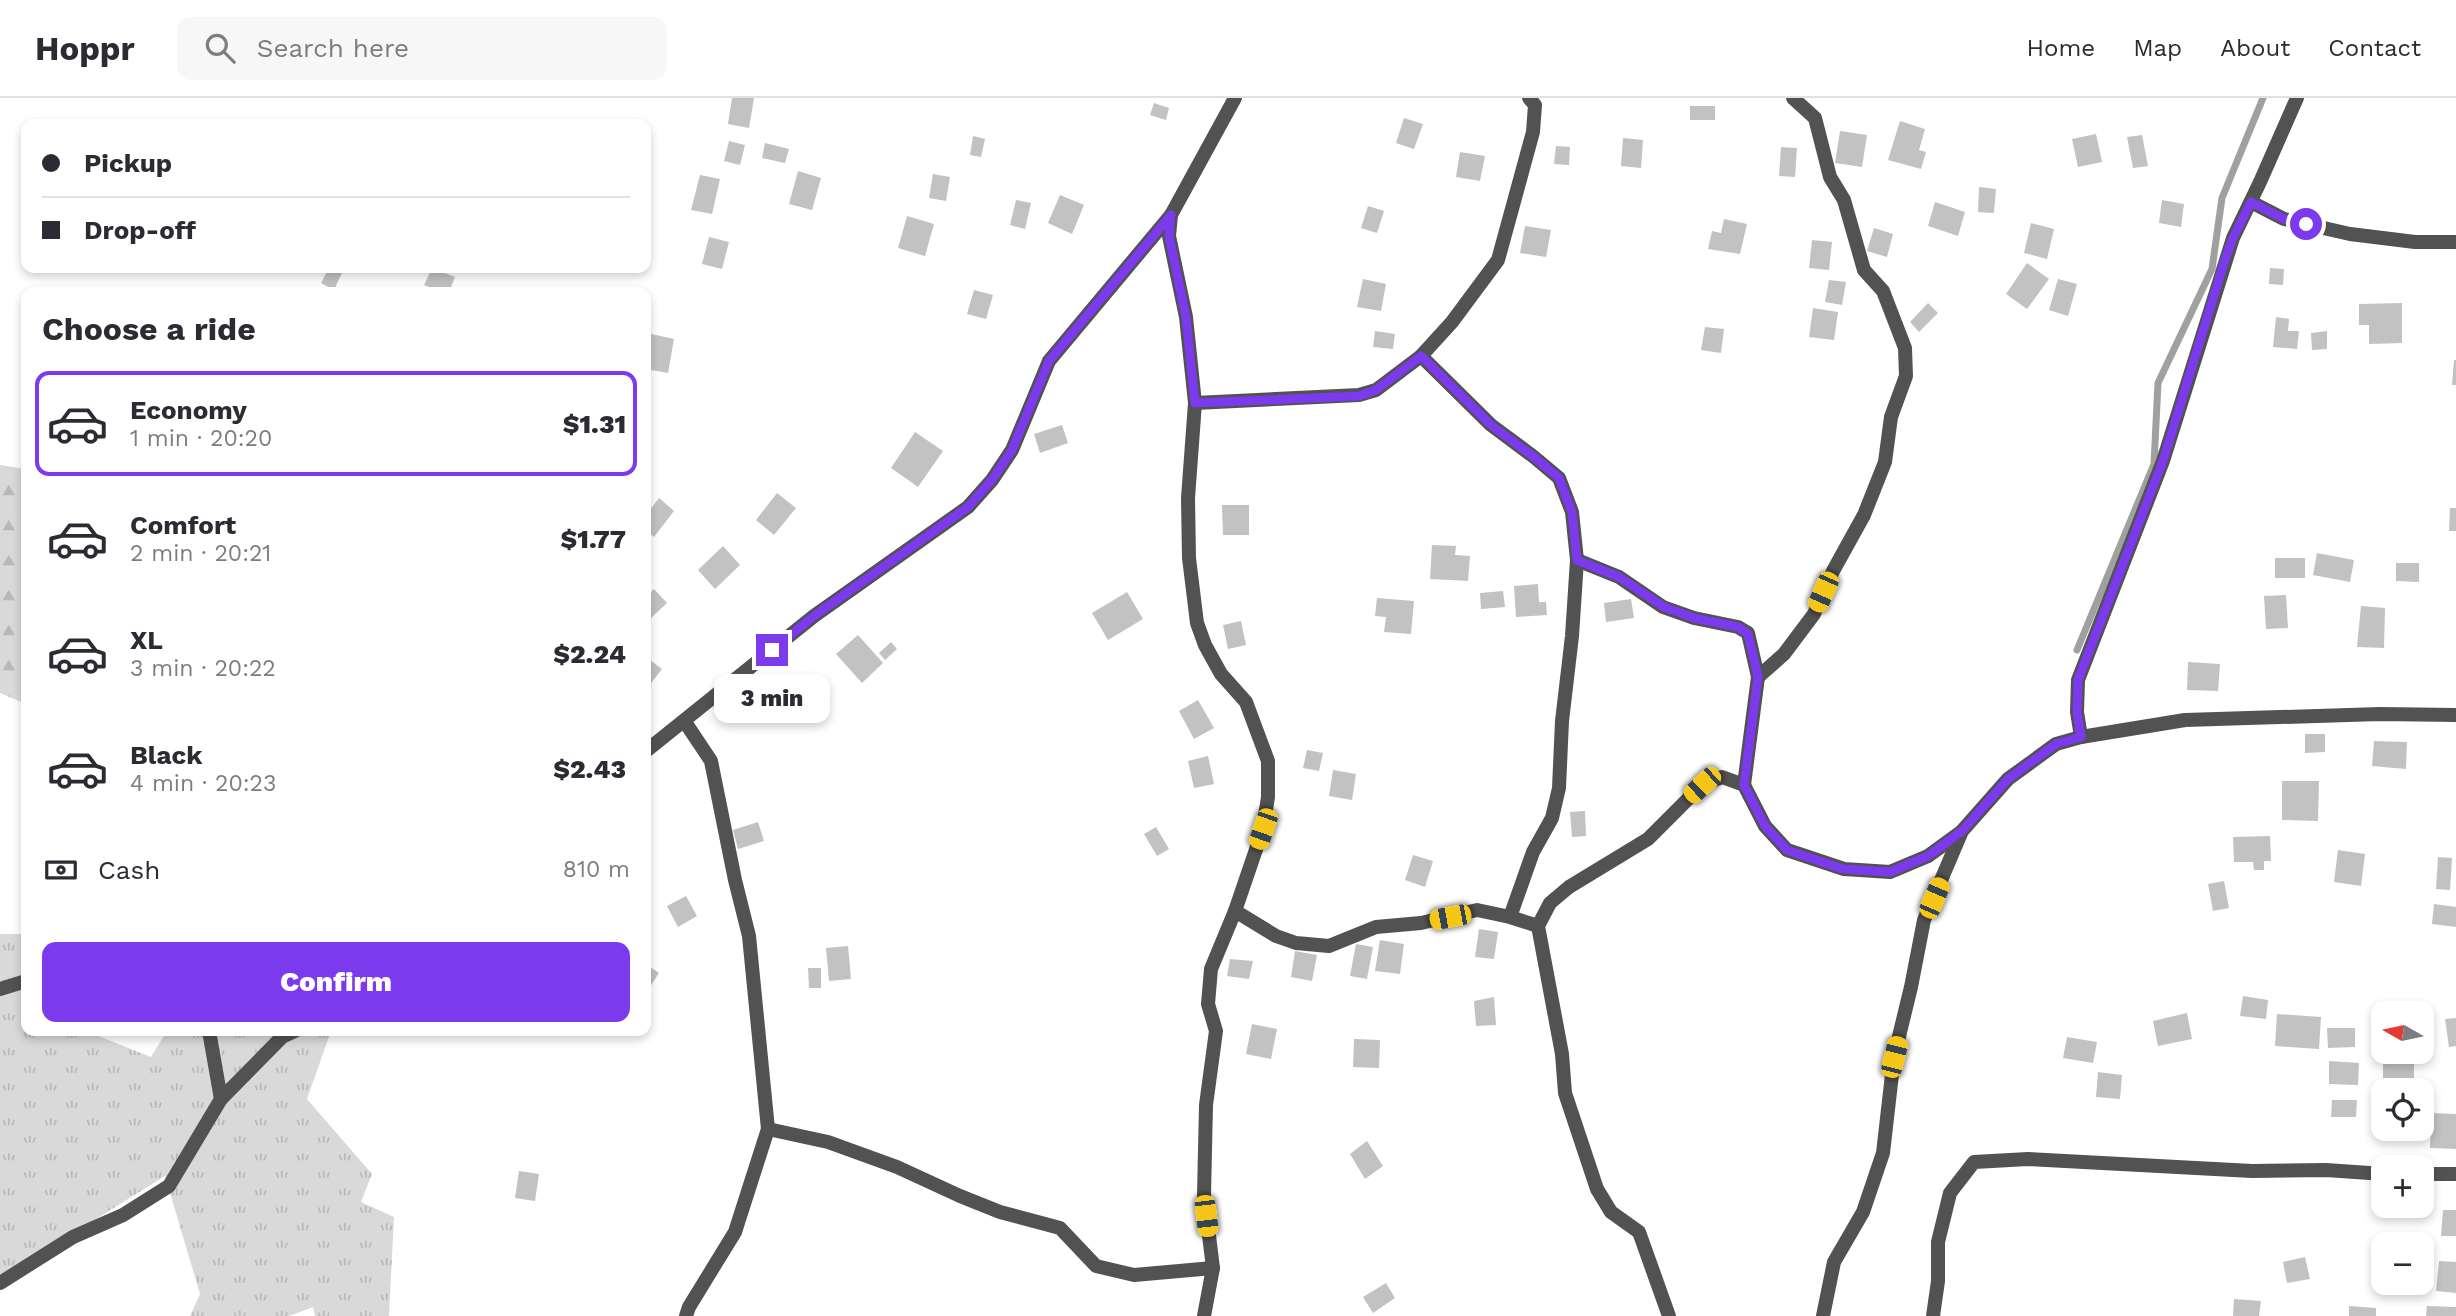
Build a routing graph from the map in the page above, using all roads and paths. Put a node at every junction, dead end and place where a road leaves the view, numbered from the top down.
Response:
1 (1235, 98) edge
2 (1530, 98) edge
3 (1793, 98) edge
4 (2297, 98) edge
5 (2251, 202) junction
6 (1171, 215) junction
7 (2456, 242) edge
8 (1421, 356) junction
9 (1195, 403) junction
10 (1577, 560) junction
11 (1758, 677) junction
12 (2456, 715) edge
13 (685, 722) junction
14 (2081, 737) junction
15 (651, 747) edge
16 (1744, 785) junction
17 (1962, 831) junction
18 (1235, 911) junction
19 (1510, 917) junction
20 (1538, 926) junction
21 (21, 983) edge
22 (0, 989) edge
23 (210, 1036) edge
24 (284, 1036) edge
25 (221, 1099) junction
26 (768, 1129) junction
27 (2371, 1173) edge
28 (2434, 1174) edge
29 (2456, 1174) edge
30 (1213, 1268) junction
31 (0, 1283) edge
32 (686, 1316) edge
33 (1204, 1316) edge
34 (1669, 1316) edge
35 (1823, 1316) edge
36 (1933, 1316) edge

1 - 6 street
2 - 8 street
3 - 11 street
4 - 5 street
5 - 7 street
5 - 14 street
6 - 9 street
6 - 13 street
8 - 9 street
8 - 10 street
9 - 18 street
10 - 11 street
10 - 19 street
11 - 16 street
12 - 14 street
13 - 15 street
13 - 26 street
14 - 17 street
16 - 17 street
16 - 20 street
17 - 35 street
18 - 19 street
18 - 30 street
19 - 20 street
20 - 34 street
21 - 22 street
23 - 25 street
24 - 25 street
25 - 31 street
26 - 30 street
26 - 32 street
27 - 36 street
28 - 29 street
30 - 33 street

